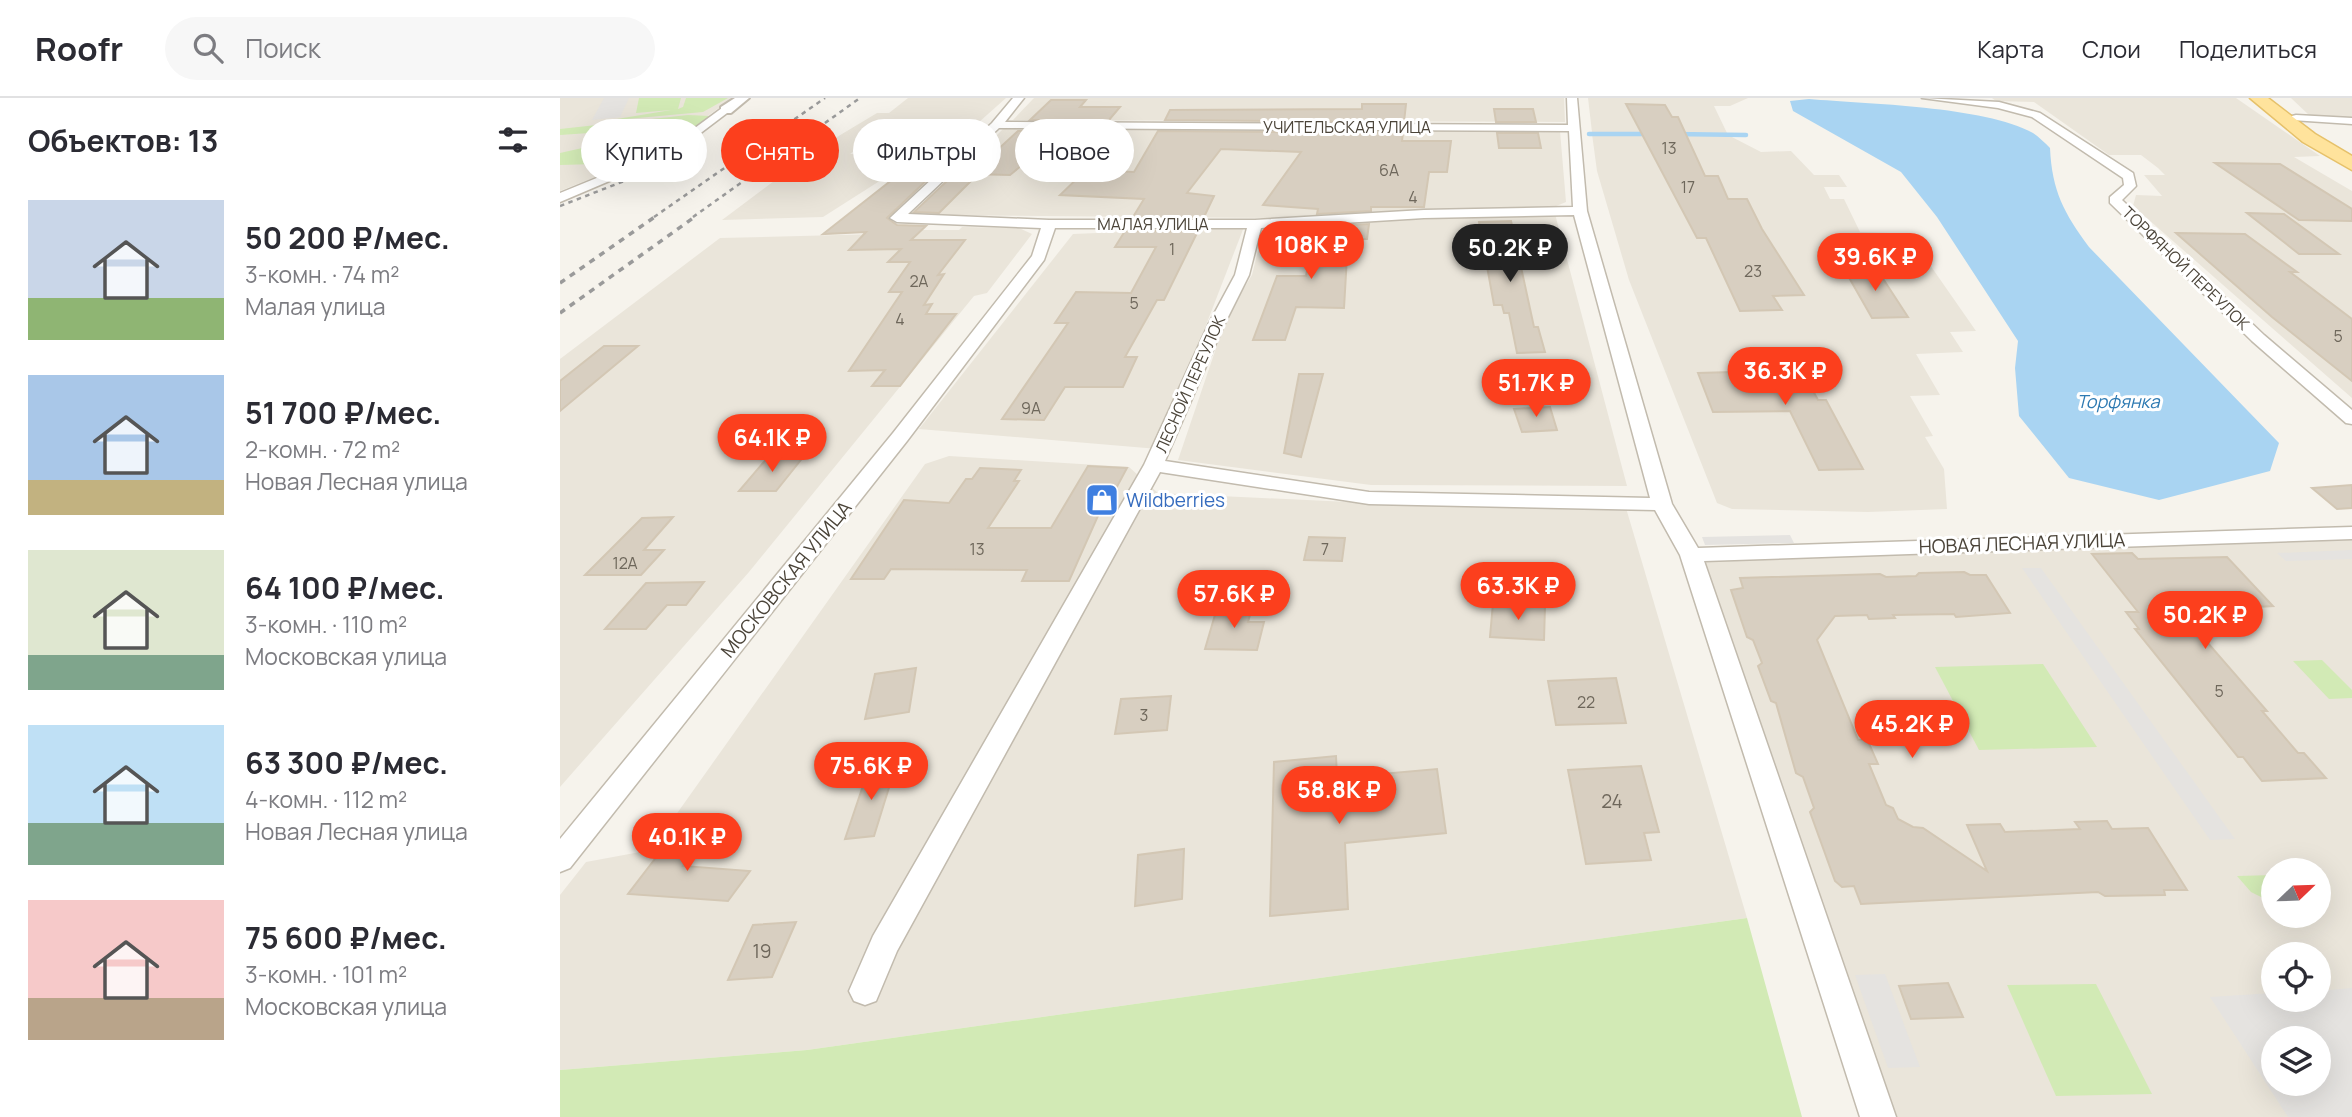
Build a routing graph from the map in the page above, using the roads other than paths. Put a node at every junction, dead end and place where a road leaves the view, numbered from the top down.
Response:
1 (743, 98) edge
2 (1019, 98) edge
3 (1572, 98) edge
4 (1927, 98) edge
5 (2258, 98) edge
6 (2273, 98) edge
7 (726, 110) joint
8 (2296, 118) junction
9 (1001, 119) edge
10 (2352, 121) edge
11 (1001, 125) edge
12 (1573, 128) junction
13 (2352, 154) edge
14 (2352, 164) edge
15 (935, 182) edge
16 (560, 198) edge
17 (1580, 211) junction
18 (1049, 224) junction
19 (1255, 224) junction
20 (2352, 419) edge
21 (1154, 465) junction
22 (1662, 504) junction
23 (2352, 533) edge
24 (1691, 555) junction
25 (560, 860) edge
26 (865, 991) dead end
27 (1878, 1117) edge

1 - 7 street
2 - 9 street, МАЛАЯ УЛИЦА
3 - 12 street
4 - 20 street, ТОРФЯНОЙ ПЕРЕУЛОК
5 - 14 main road
6 - 8 main road
7 - 16 street
8 - 10 street
8 - 13 main road
11 - 12 street, УЧИТЕЛЬСКАЯ УЛИЦА
12 - 17 street
15 - 18 street, МАЛАЯ УЛИЦА
17 - 19 street, МАЛАЯ УЛИЦА
17 - 22 street
18 - 19 street, МАЛАЯ УЛИЦА
18 - 25 street, МОСКОВСКАЯ УЛИЦА
19 - 21 street, ЛЕСНОЙ ПЕРЕУЛОК
21 - 22 street
21 - 26 street, ЛЕСНОЙ ПЕРЕУЛОК
22 - 24 street
23 - 24 street, НОВАЯ ЛЕСНАЯ УЛИЦА
24 - 27 street

